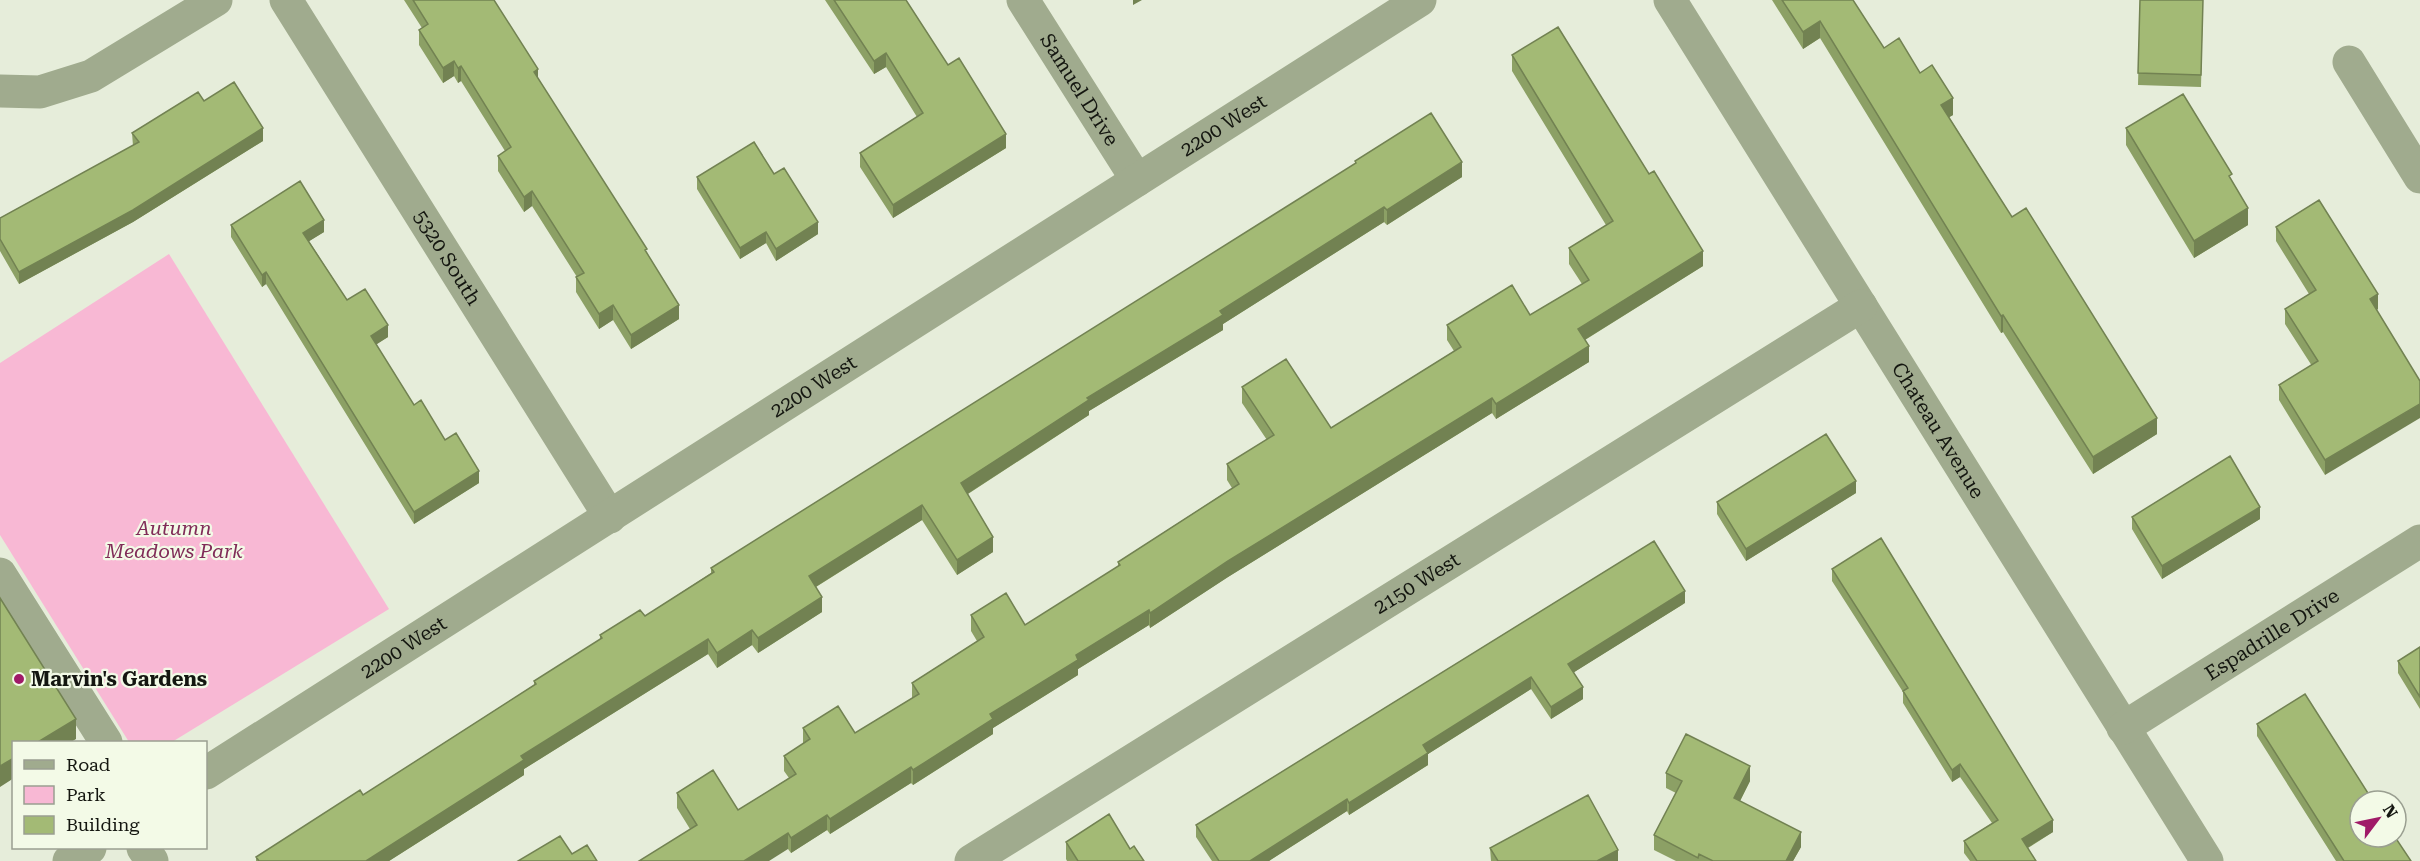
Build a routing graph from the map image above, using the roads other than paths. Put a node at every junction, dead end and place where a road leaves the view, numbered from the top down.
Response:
1 (216, 0) edge
2 (286, 0) edge
3 (1023, 0) edge
4 (1420, 0) edge
5 (1670, 0) edge
6 (2349, 62) dead end
7 (0, 91) edge
8 (2420, 177) edge
9 (1137, 180) junction
10 (1861, 306) junction
11 (610, 518) junction
12 (2420, 541) edge
13 (0, 574) edge
14 (2123, 728) junction
15 (105, 741) edge
16 (207, 772) edge
17 (88, 849) edge
18 (69, 861) edge
19 (971, 861) edge
20 (2207, 861) edge

1 - 7 street
2 - 11 street, 5320 South
3 - 9 street, Samuel Drive
4 - 9 street, 2200 West
5 - 10 street, Chateau Avenue
6 - 8 street
9 - 11 street, 2200 West
10 - 14 street, Chateau Avenue
10 - 19 street, 2150 West
11 - 16 street, 2200 West
12 - 14 street, Espadrille Drive
13 - 15 street
14 - 20 street, Chateau Avenue
17 - 18 street

